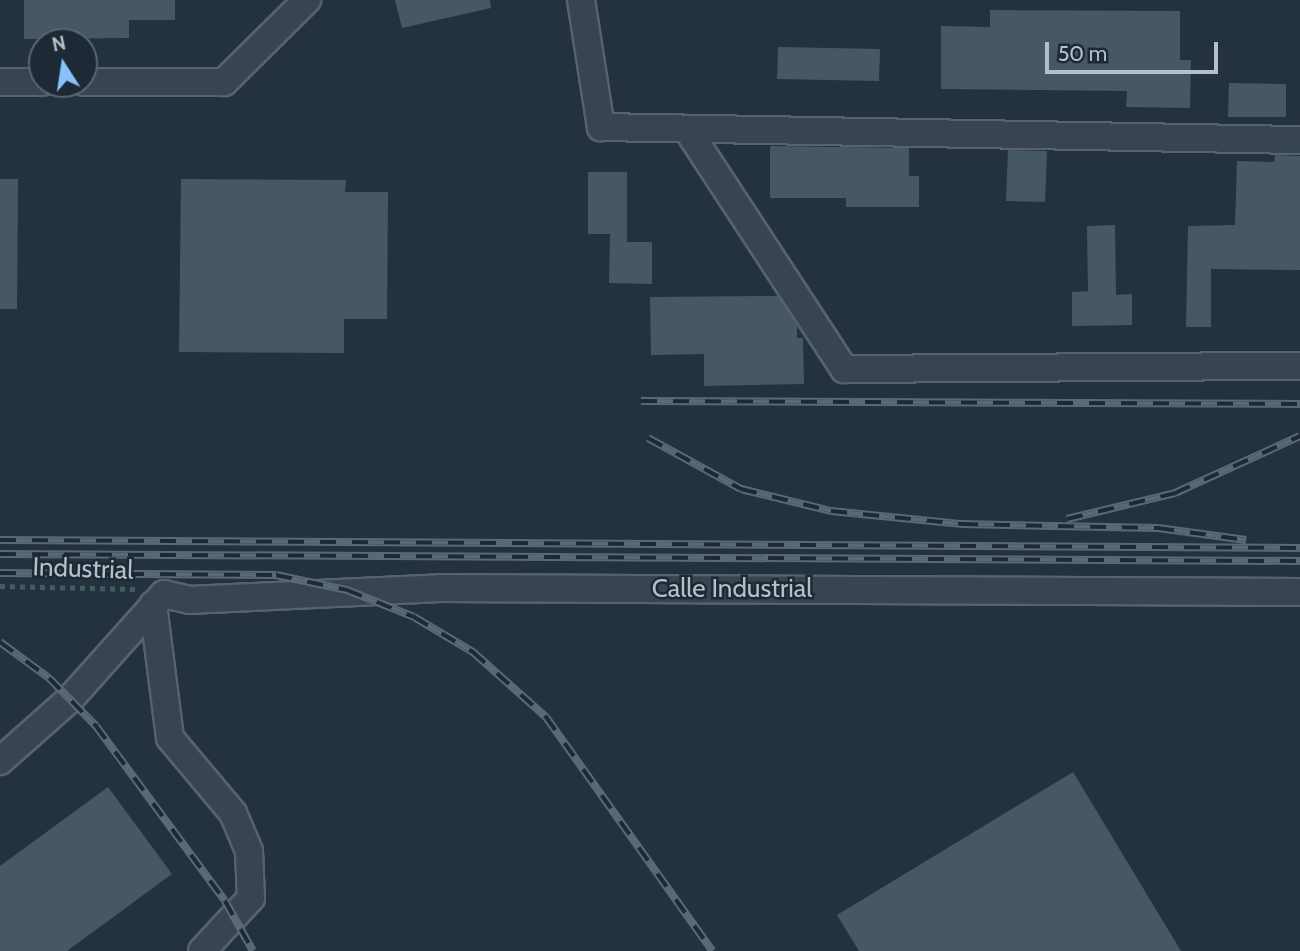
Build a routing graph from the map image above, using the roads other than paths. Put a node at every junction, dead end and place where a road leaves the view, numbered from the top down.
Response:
1 (307, 0) edge
2 (582, 0) edge
3 (0, 82) edge
4 (28, 82) edge
5 (98, 82) edge
6 (687, 129) junction
7 (1300, 140) edge
8 (1300, 366) edge
9 (1300, 592) edge
10 (159, 600) junction
11 (0, 761) edge
12 (202, 951) edge

1 - 5 street
2 - 6 street
3 - 4 street
6 - 7 street
6 - 8 street
9 - 10 street, Calle Industrial
10 - 11 street
10 - 12 street

